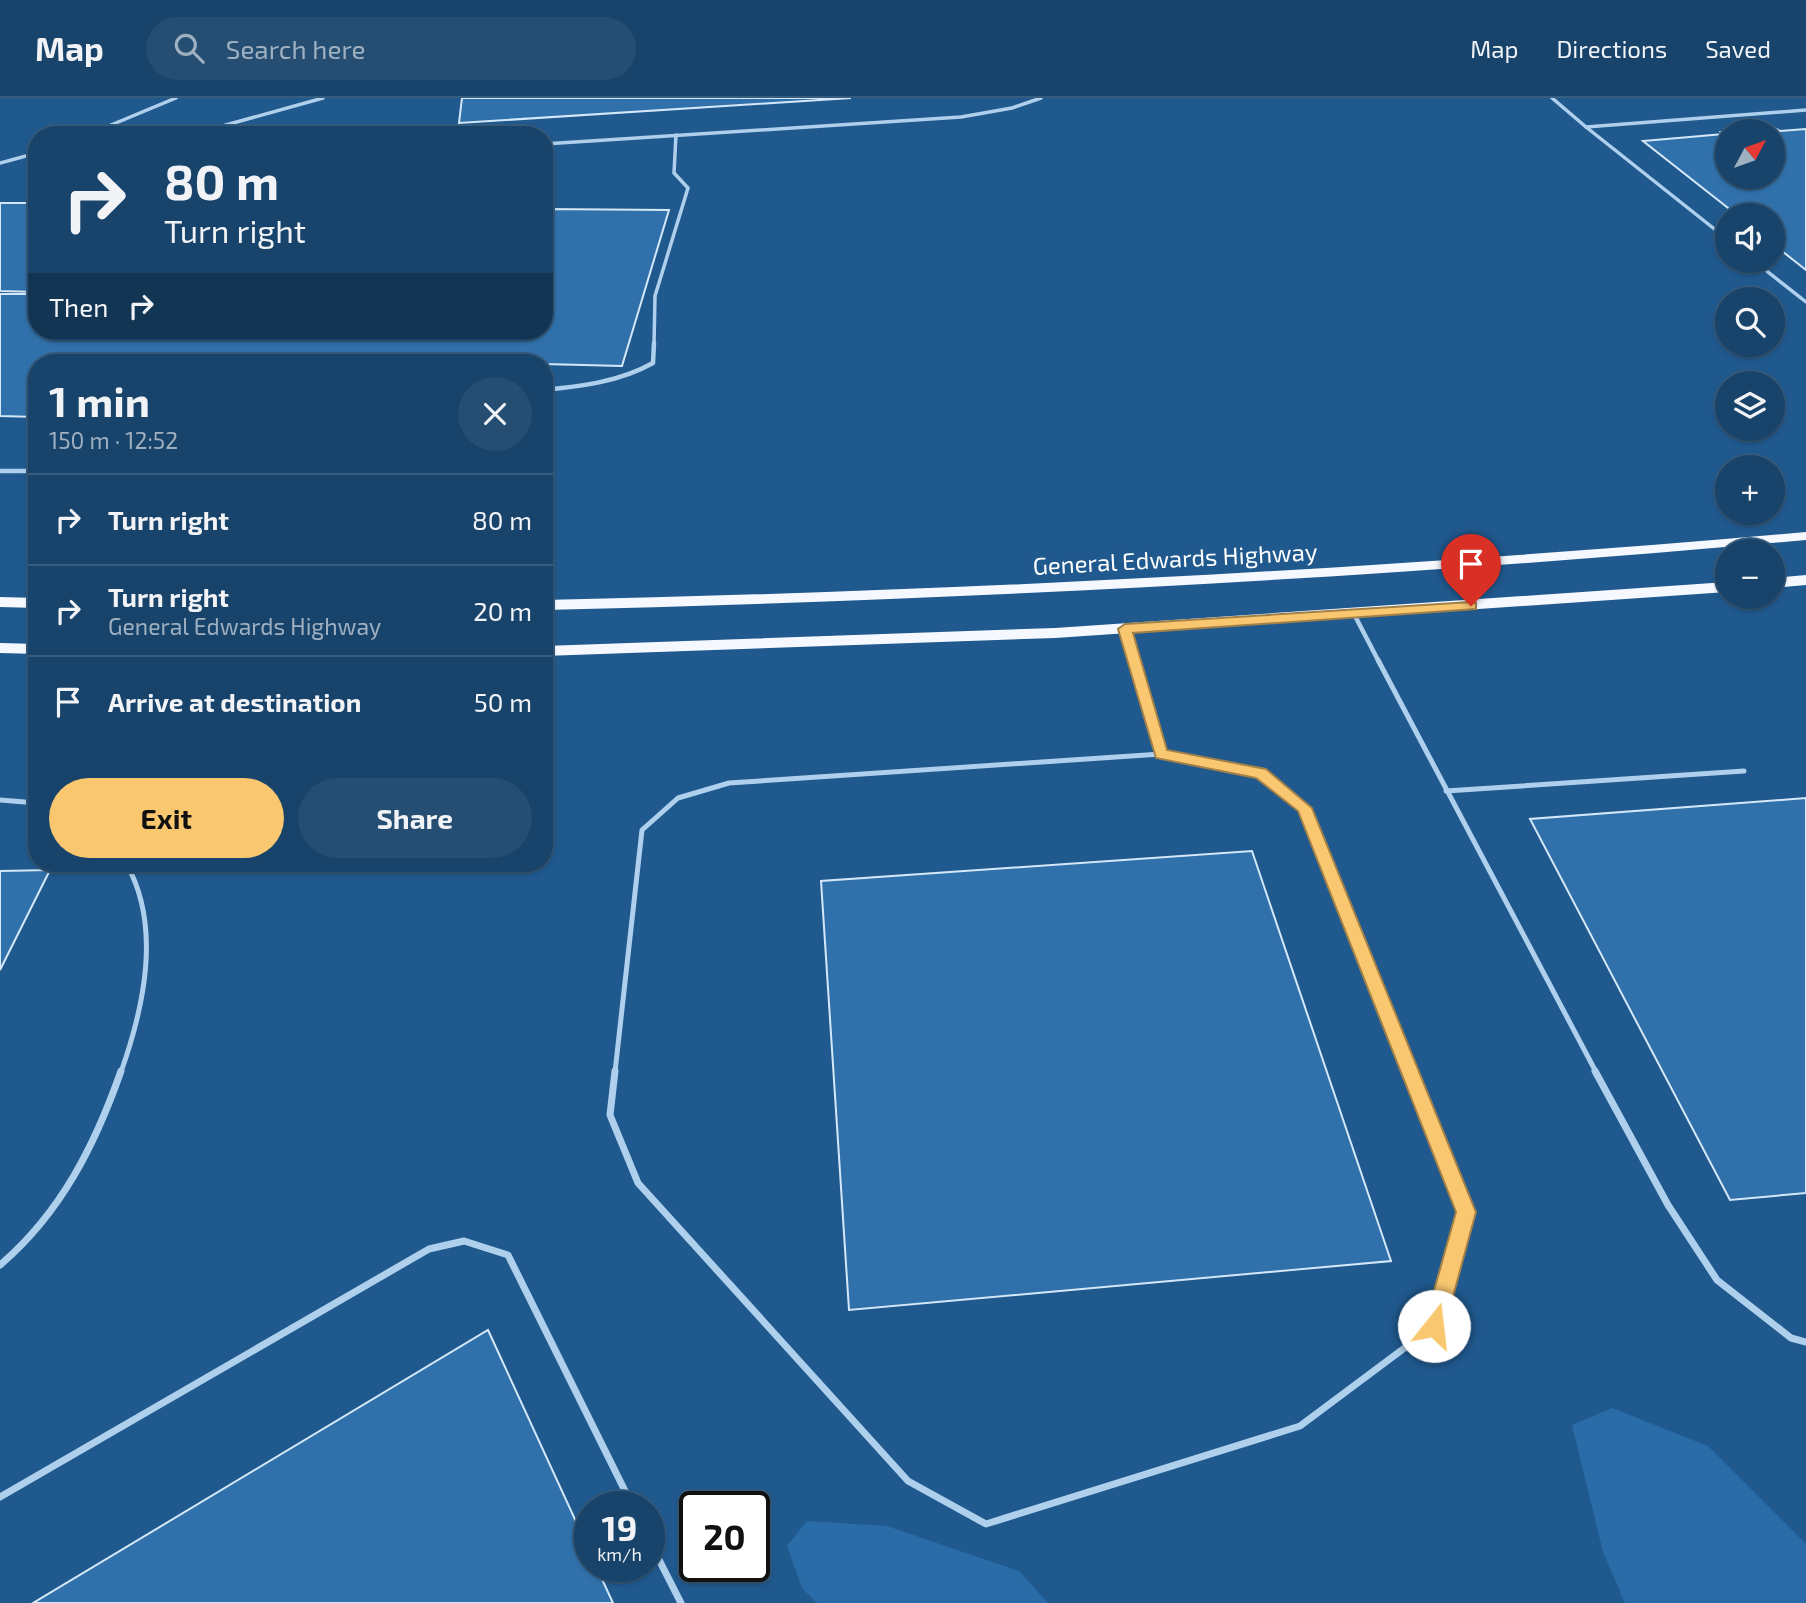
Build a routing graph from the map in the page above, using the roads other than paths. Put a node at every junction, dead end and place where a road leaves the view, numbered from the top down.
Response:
1 (176, 98) edge
2 (323, 98) edge
3 (1041, 98) edge
4 (1552, 98) edge
5 (1806, 110) edge
6 (109, 126) edge
7 (222, 126) edge
8 (1586, 127) junction
9 (676, 135) junction
10 (553, 143) edge
11 (28, 155) edge
12 (0, 163) edge
13 (1715, 229) edge
14 (1769, 273) edge
15 (1806, 302) edge
16 (553, 389) edge
17 (0, 471) edge
18 (28, 471) edge
19 (1806, 536) edge
20 (1806, 580) edge
21 (1785, 582) edge
22 (1715, 588) edge
23 (0, 602) edge
24 (28, 603) edge
25 (553, 605) edge
26 (1354, 614) junction
27 (1125, 629) junction
28 (0, 648) edge
29 (28, 649) edge
30 (553, 651) edge
31 (1161, 754) junction
32 (1744, 771) dead end
33 (1446, 791) junction
34 (0, 800) edge
35 (28, 802) edge
36 (131, 872) edge
37 (0, 1265) edge
38 (1806, 1342) edge
39 (625, 1491) edge
40 (0, 1497) edge
41 (665, 1572) edge
42 (681, 1603) edge

1 - 6 lane
2 - 7 lane
3 - 9 lane
4 - 8 lane
5 - 8 lane
8 - 13 lane
9 - 10 lane
9 - 16 lane
11 - 12 lane
14 - 15 lane
17 - 18 lane
19 - 25 main road, General Edwards Highway
20 - 21 main road
22 - 26 main road
23 - 24 main road
26 - 27 main road
26 - 33 lane
27 - 30 main road
27 - 31 lane
28 - 29 main road
31 - 31 lane
32 - 33 lane
33 - 38 lane
34 - 35 lane
36 - 37 lane
39 - 40 lane
41 - 42 lane

